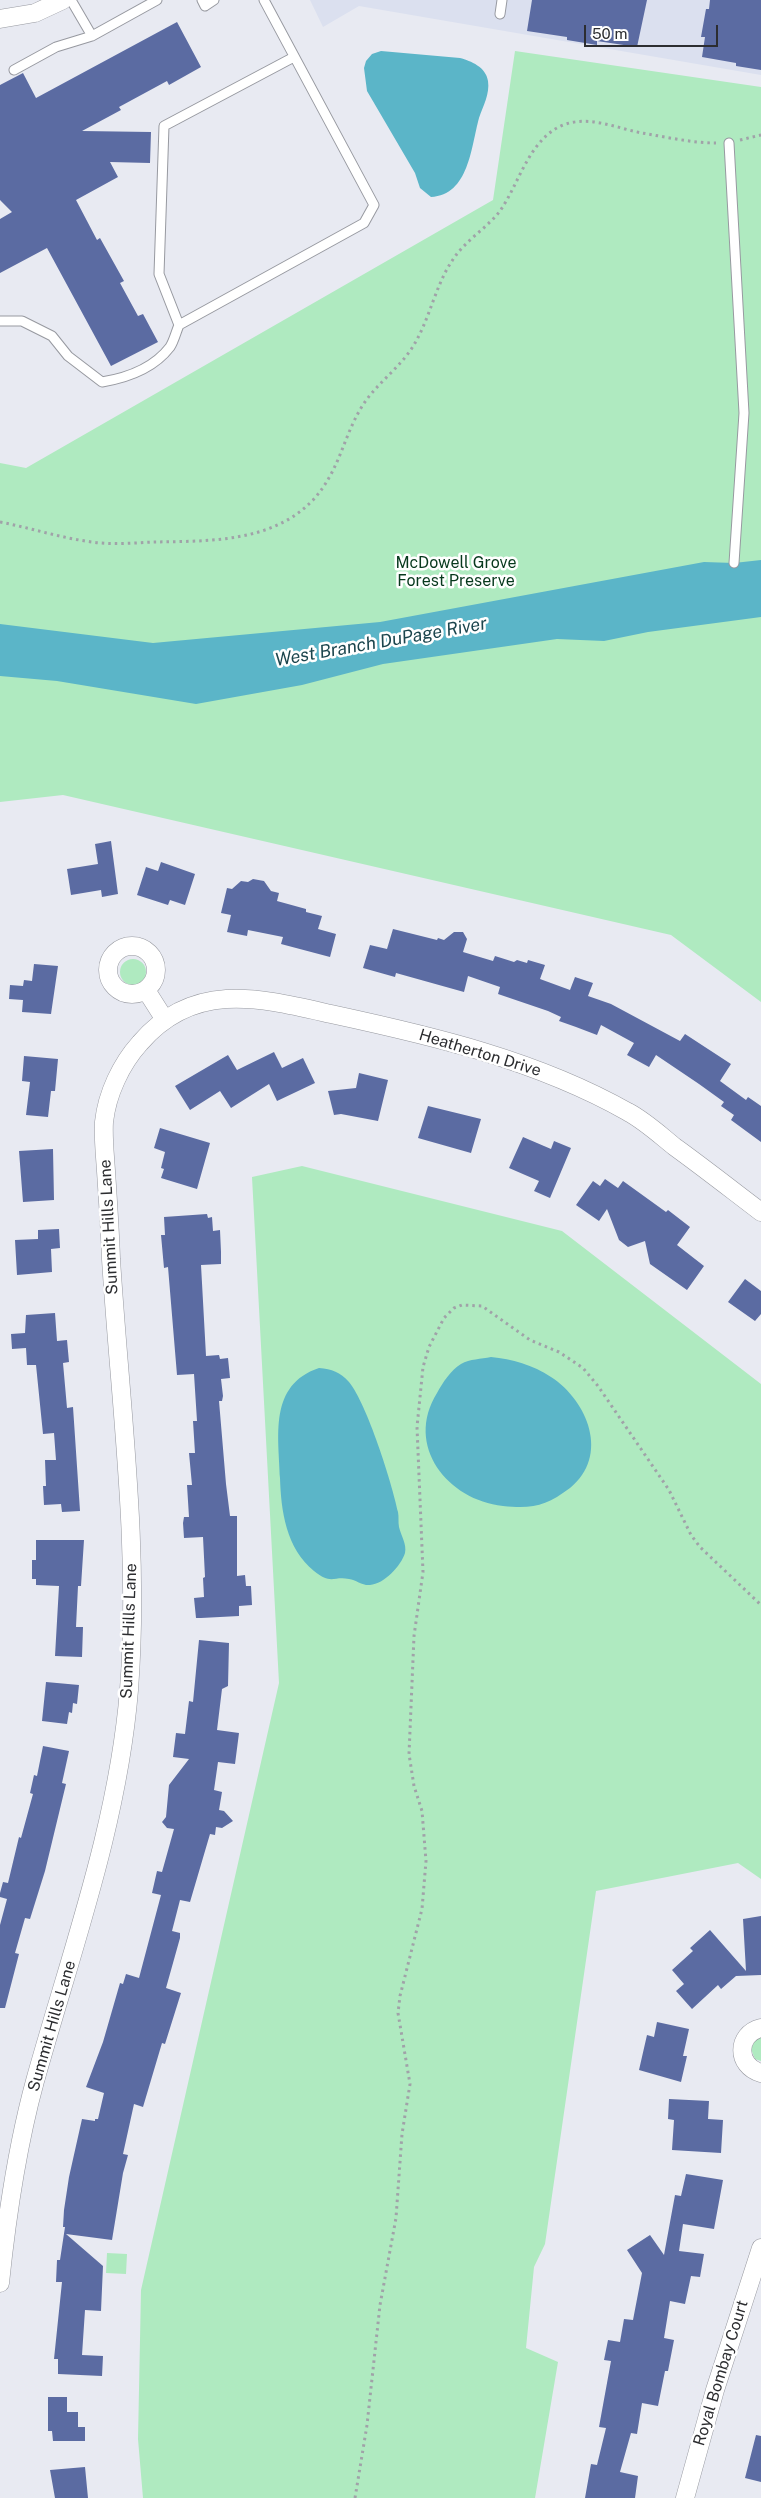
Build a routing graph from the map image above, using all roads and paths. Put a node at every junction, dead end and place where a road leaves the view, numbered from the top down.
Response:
1 (63, 0) edge
2 (71, 0) edge
3 (157, 0) edge
4 (202, 0) edge
5 (214, 0) edge
6 (264, 0) edge
7 (502, 0) edge
8 (500, 14) dead end
9 (2, 16) edge
10 (92, 36) junction
11 (294, 57) junction
12 (14, 70) dead end
13 (761, 135) edge
14 (729, 143) junction
15 (0, 321) edge
16 (179, 325) junction
17 (0, 522) edge
18 (734, 563) dead end
19 (146, 990) dead end
20 (165, 1020) junction
21 (761, 1212) edge
22 (761, 1605) edge
23 (761, 2028) edge
24 (761, 2073) edge
25 (761, 2248) edge
26 (0, 2283) edge
27 (355, 2498) edge
28 (685, 2498) edge

1 - 9 street
2 - 10 lane
3 - 10 lane
4 - 5 lane
6 - 11 lane
7 - 8 lane
10 - 12 lane
11 - 16 lane
11 - 16 lane
13 - 14 path
14 - 17 path
14 - 18 lane
15 - 16 lane
19 - 20 street
20 - 21 street, Heatherton Drive
20 - 26 street, Summit Hills Lane
22 - 27 path
23 - 24 street
25 - 28 street, Royal Bombay Court

